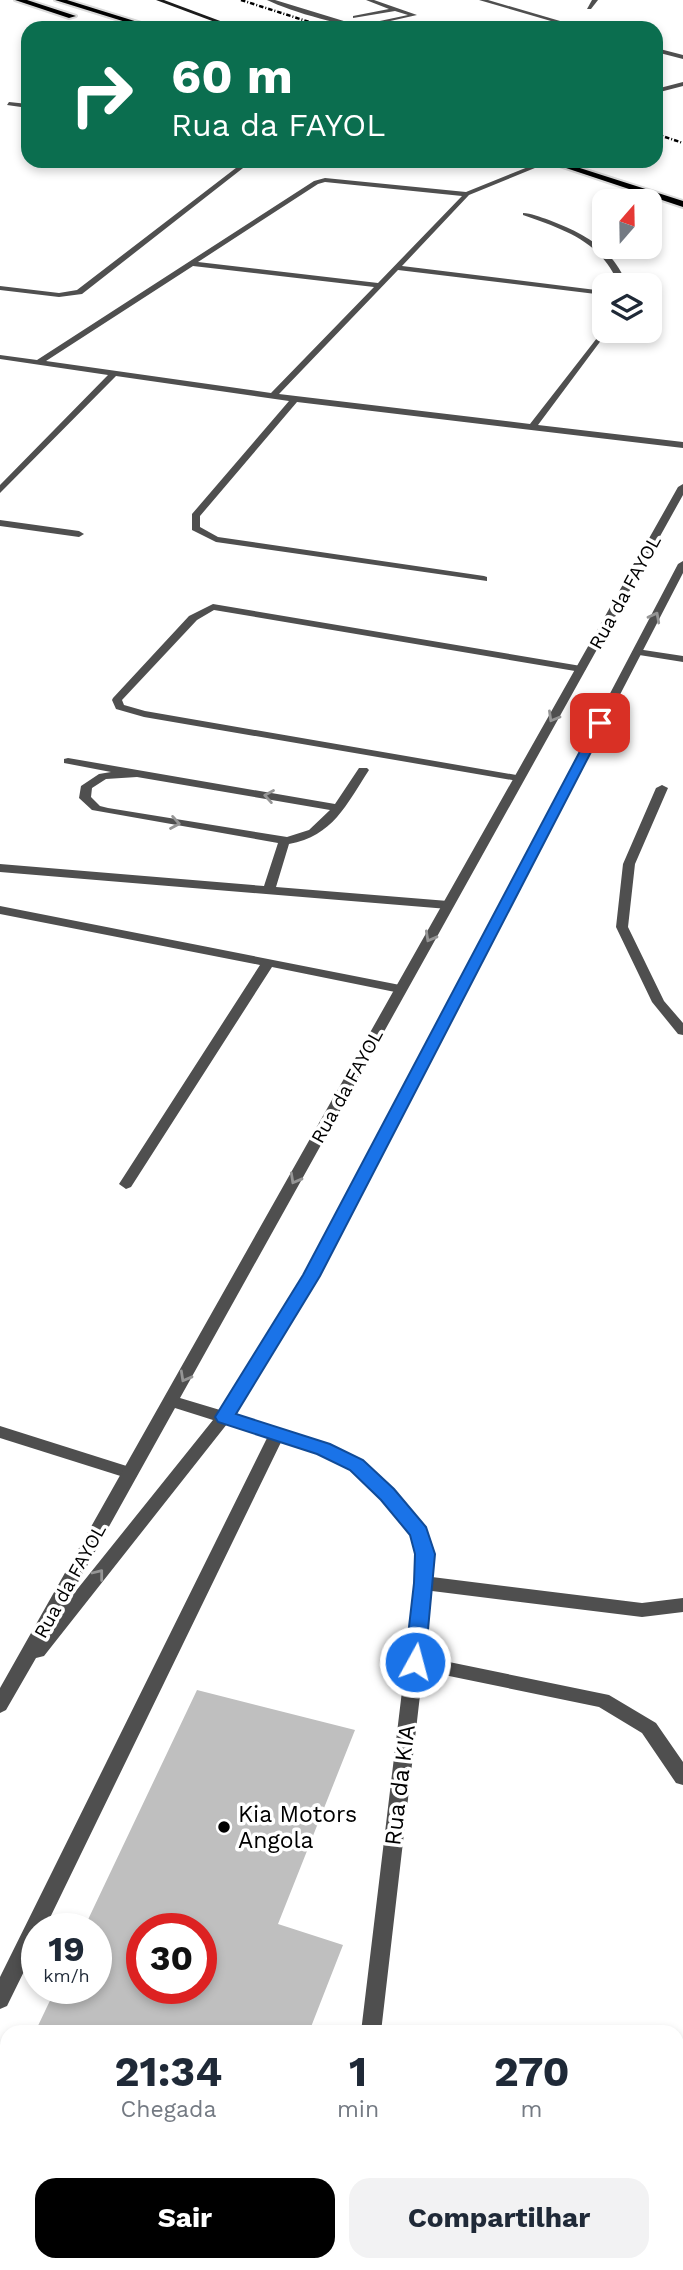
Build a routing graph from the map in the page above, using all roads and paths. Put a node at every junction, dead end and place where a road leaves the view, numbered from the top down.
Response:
1 (19, 0) edge
2 (59, 0) edge
3 (159, 0) edge
4 (270, 0) edge
5 (369, 0) edge
6 (482, 0) edge
7 (595, 0) edge
8 (589, 8) dead end
9 (396, 9) junction
10 (355, 16) dead end
11 (87, 20) dead end
12 (130, 21) edge
13 (217, 21) edge
14 (344, 21) edge
15 (385, 21) edge
16 (556, 21) edge
17 (663, 52) edge
18 (683, 57) edge
19 (683, 84) edge
20 (663, 89) edge
21 (9, 104) dead end
22 (21, 105) edge
23 (239, 168) edge
24 (532, 168) edge
25 (571, 168) edge
26 (467, 194) junction
27 (683, 204) edge
28 (525, 214) dead end
29 (190, 263) junction
30 (397, 268) junction
31 (620, 273) edge
32 (380, 285) junction
33 (0, 288) edge
34 (592, 292) edge
35 (595, 343) edge
36 (0, 357) edge
37 (38, 363) junction
38 (113, 374) junction
39 (273, 396) junction
40 (295, 399) junction
41 (532, 427) junction
42 (683, 444) edge
43 (683, 487) edge
44 (0, 490) edge
45 (0, 523) edge
46 (79, 534) dead end
47 (683, 564) edge
48 (484, 579) dead end
49 (637, 652) junction
50 (683, 659) edge
51 (581, 669) junction
52 (68, 761) dead end
53 (363, 769) dead end
54 (139, 773) junction
55 (518, 778) junction
56 (662, 788) dead end
57 (336, 808) junction
58 (284, 841) junction
59 (0, 868) edge
60 (270, 890) junction
61 (448, 905) junction
62 (0, 911) edge
63 (268, 963) junction
64 (400, 989) junction
65 (683, 1031) edge
66 (126, 1184) dead end
67 (172, 1401) junction
68 (224, 1417) junction
69 (0, 1432) edge
70 (277, 1434) junction
71 (130, 1473) junction
72 (424, 1583) junction
73 (683, 1605) edge
74 (415, 1662) junction
75 (11, 1685) junction
76 (0, 1705) edge
77 (683, 1777) edge
78 (0, 2000) edge
79 (372, 2025) edge

1 - 11 highway
2 - 12 highway
3 - 13 main road
4 - 14 street
5 - 9 street
6 - 16 street
7 - 8 street
9 - 10 street
9 - 15 street
17 - 18 street
19 - 20 street
21 - 22 street
23 - 33 street
24 - 26 street
25 - 27 highway
26 - 29 street
26 - 30 street
28 - 31 street
29 - 32 street
29 - 37 street
30 - 32 street
30 - 34 street
32 - 39 street
35 - 41 street
36 - 37 street
37 - 38 street
38 - 39 street
38 - 44 street
39 - 40 street
40 - 41 street
40 - 48 street
41 - 42 street
43 - 51 street, Rua da FAYOL
45 - 46 street
49 -> 47 street, Rua da FAYOL
49 - 50 street
49 - 68 street, Rua da FAYOL
51 -> 55 street, Rua da FAYOL
51 - 55 street
52 - 54 street
53 - 57 street
57 -> 54 street
54 -> 58 street
55 - 61 street, Rua da FAYOL
56 - 65 street
57 - 58 street
58 - 60 street
59 - 60 street
60 - 61 street
61 -> 64 street, Rua da FAYOL
62 - 63 street
63 - 64 street
63 - 66 street
64 -> 67 street, Rua da FAYOL
67 - 68 street, Rua da KIA
67 - 71 street, Rua da FAYOL
68 - 70 street, Rua da KIA
75 -> 68 street, Rua da FAYOL
69 - 71 street
70 - 72 street, Rua da KIA
70 - 78 street
71 - 75 street, Rua da FAYOL
72 - 73 street
72 - 74 street, Rua da KIA
74 - 77 street
74 - 79 street, Rua da KIA
75 - 76 street, Rua da FAYOL

